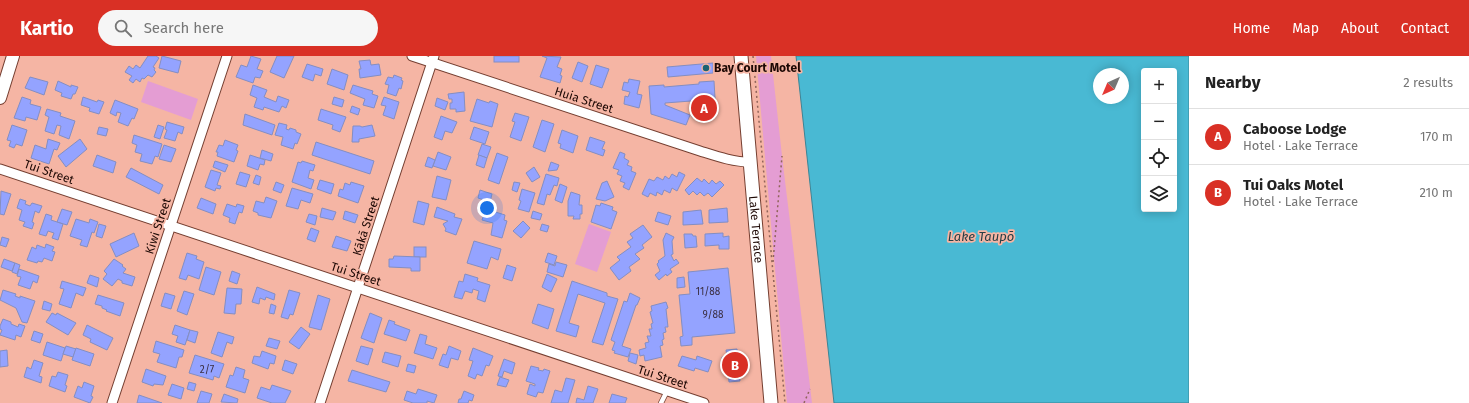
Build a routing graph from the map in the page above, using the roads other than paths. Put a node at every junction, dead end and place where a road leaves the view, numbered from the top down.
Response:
1 (13, 56) edge
2 (227, 56) edge
3 (412, 56) edge
4 (741, 56) edge
5 (433, 59) edge
6 (0, 98) edge
7 (750, 162) junction
8 (0, 169) edge
9 (171, 226) junction
10 (358, 288) junction
11 (667, 390) junction
12 (112, 403) edge
13 (320, 403) edge
14 (661, 403) edge
15 (704, 403) edge
16 (771, 403) edge

1 - 6 street
2 - 9 street, Kiwi Street
3 - 5 street, Huia Street
4 - 7 main road, Lake Terrace
5 - 7 street, Huia Street
5 - 10 street, Kākā Street
7 - 16 main road, Lake Terrace
8 - 9 street, Tui Street
9 - 10 street, Tui Street
9 - 12 street, Kiwi Street
10 - 11 street, Tui Street
10 - 13 street, Kākā Street
11 - 14 lane
11 - 15 street, Tui Street

